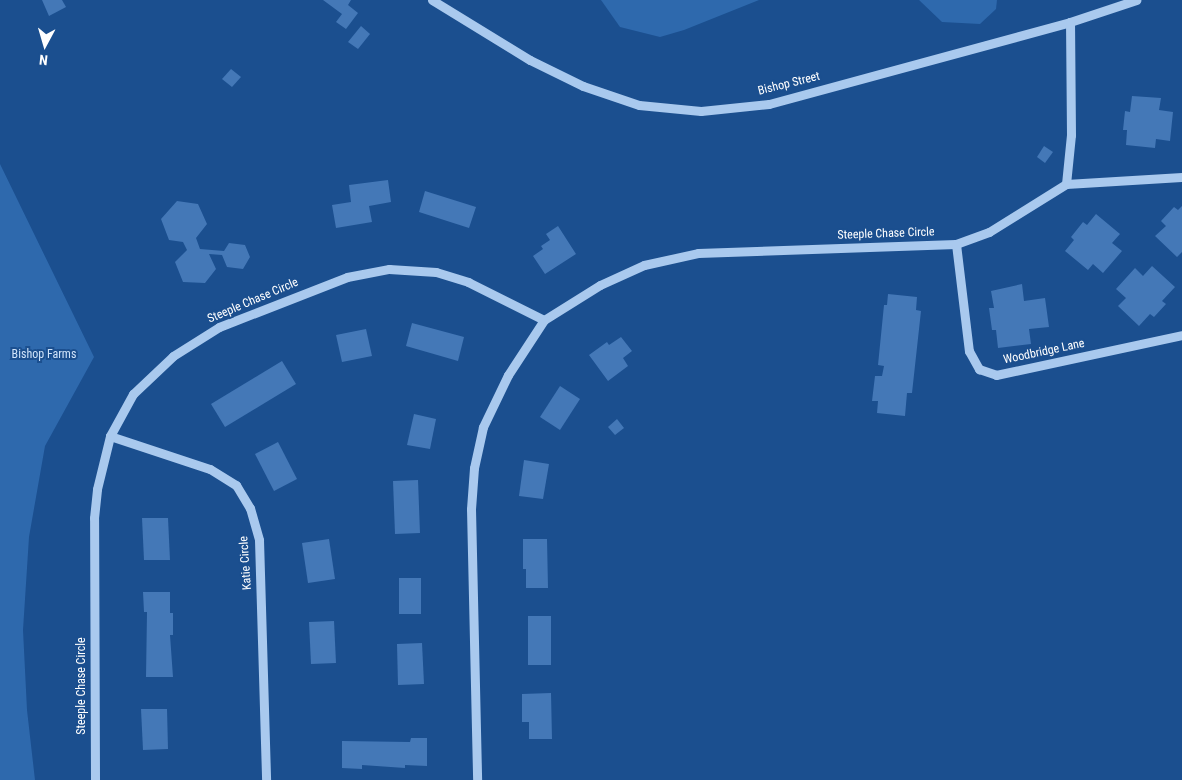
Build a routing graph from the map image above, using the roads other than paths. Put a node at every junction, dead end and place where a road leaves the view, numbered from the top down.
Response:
1 (432, 0) edge
2 (1136, 0) edge
3 (1070, 22) junction
4 (1182, 177) edge
5 (1066, 184) junction
6 (956, 244) junction
7 (544, 320) junction
8 (1182, 335) edge
9 (110, 436) junction
10 (95, 780) edge
11 (266, 780) edge
12 (477, 780) edge

1 - 3 street, Bishop Street
2 - 3 street, Bishop Street
3 - 5 street
4 - 5 street
5 - 6 street, Steeple Chase Circle
6 - 7 street, Steeple Chase Circle
6 - 8 street, Woodbridge Lane
7 - 9 street, Steeple Chase Circle
7 - 12 street, Steeple Chase Circle
9 - 10 street, Steeple Chase Circle
9 - 11 street, Katie Circle

